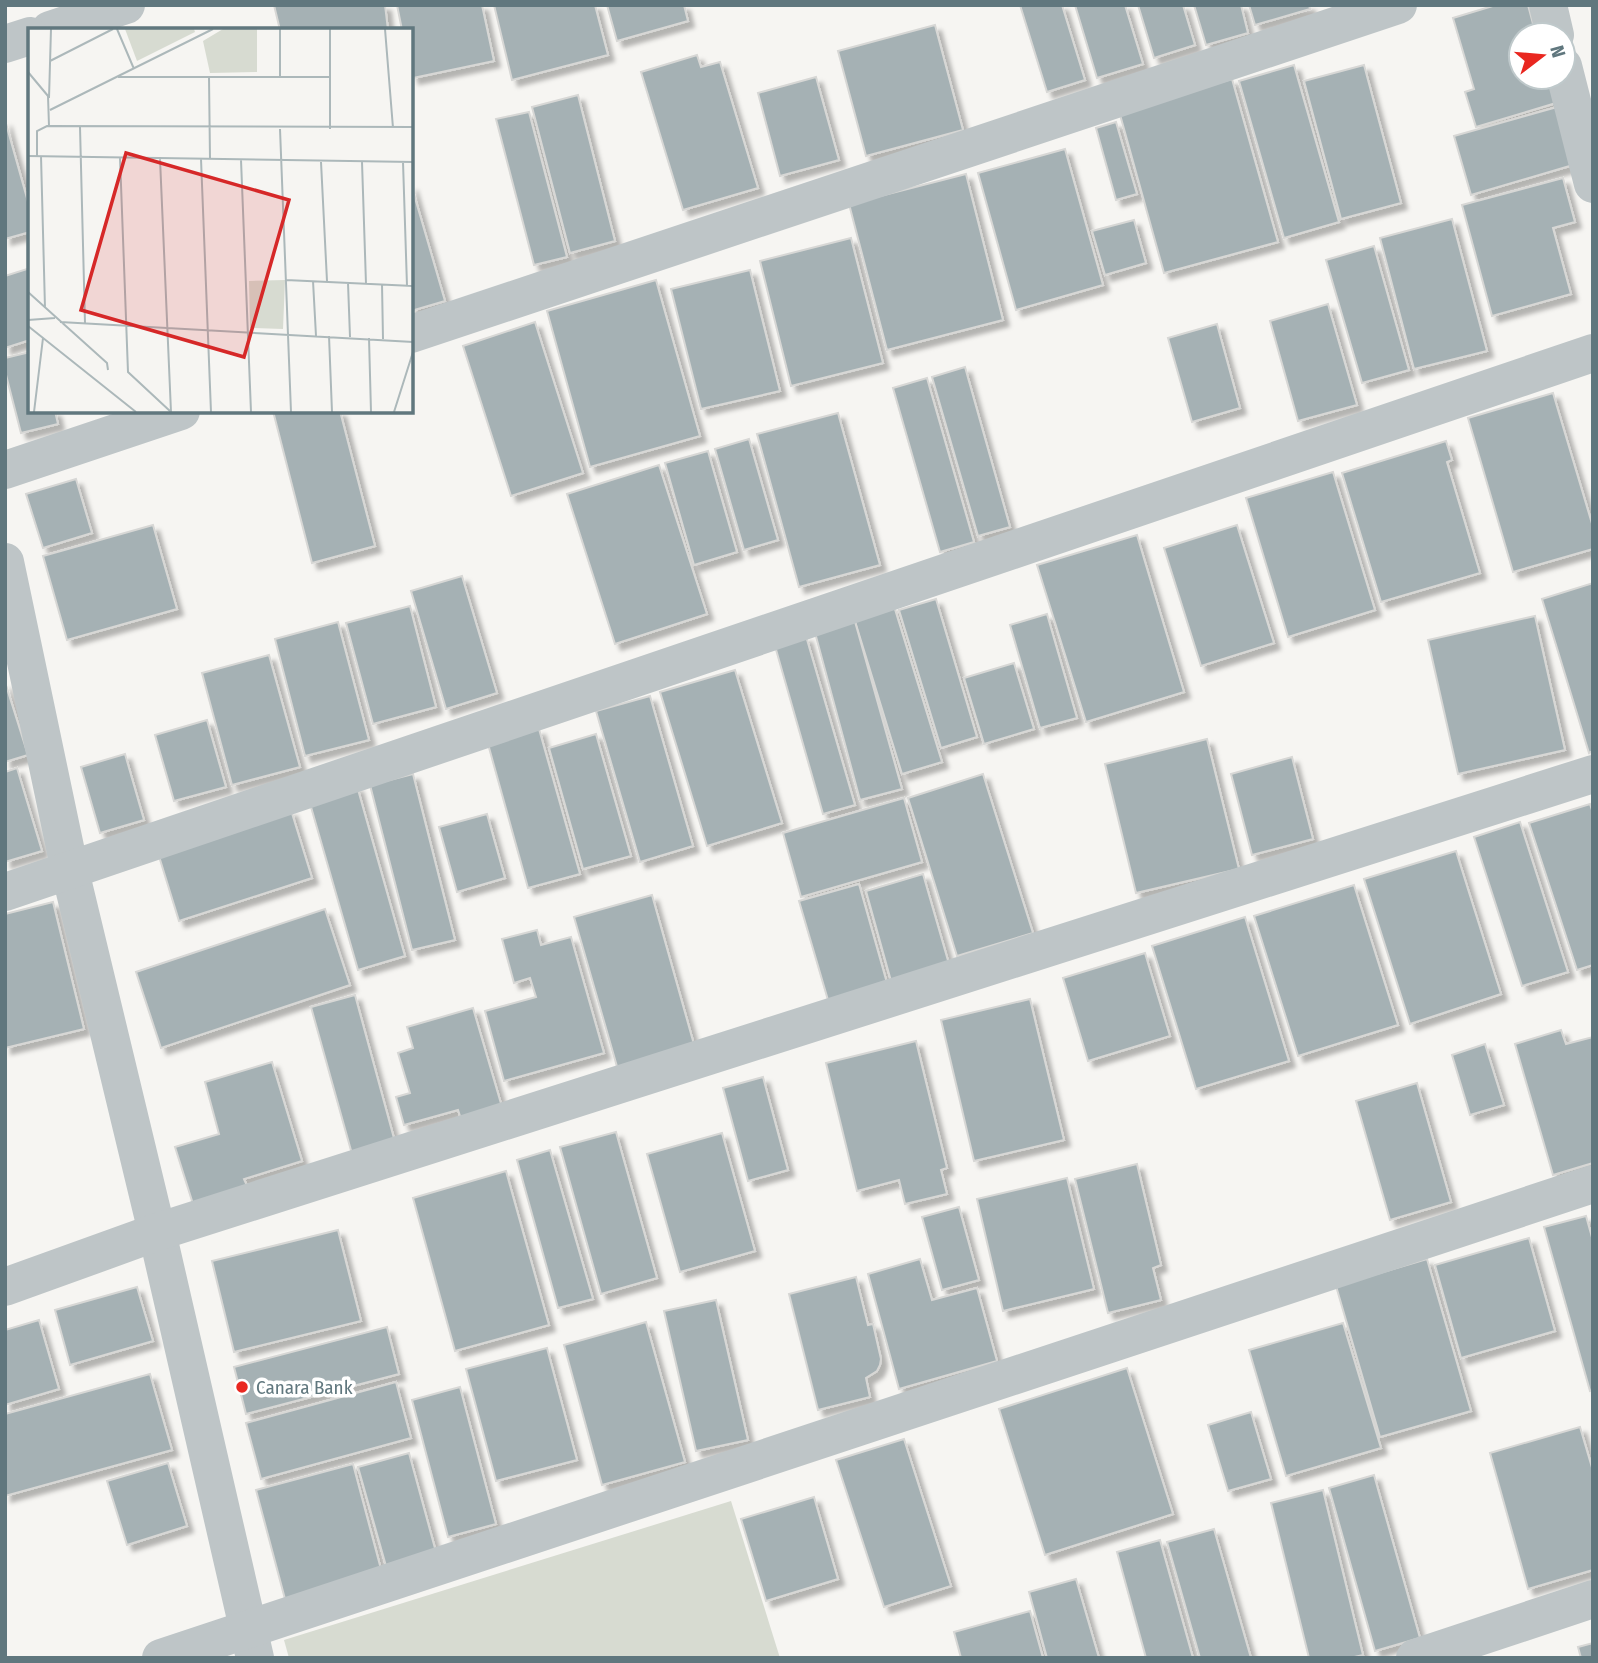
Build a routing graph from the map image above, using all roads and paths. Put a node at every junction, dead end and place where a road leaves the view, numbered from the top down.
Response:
1 (126, 5) edge
2 (1398, 5) edge
3 (56, 28) edge
4 (28, 37) edge
5 (5, 44) edge
6 (1569, 91) edge
7 (1593, 184) edge
8 (413, 333) edge
9 (1593, 353) edge
10 (175, 413) edge
11 (5, 470) edge
12 (5, 562) edge
13 (1593, 774) edge
14 (70, 871) junction
15 (5, 892) edge
16 (1593, 1184) edge
17 (157, 1233) junction
18 (5, 1287) edge
19 (1593, 1599) edge
20 (252, 1643) edge
21 (161, 1658) edge
22 (1415, 1658) edge

1 - 3 street
2 - 8 street
4 - 5 street
6 - 7 street
9 - 14 street
10 - 11 street
12 - 14 street
13 - 17 street
14 - 15 street
14 - 17 street
16 - 20 street
17 - 18 street
17 - 20 street
19 - 22 street
20 - 21 street

